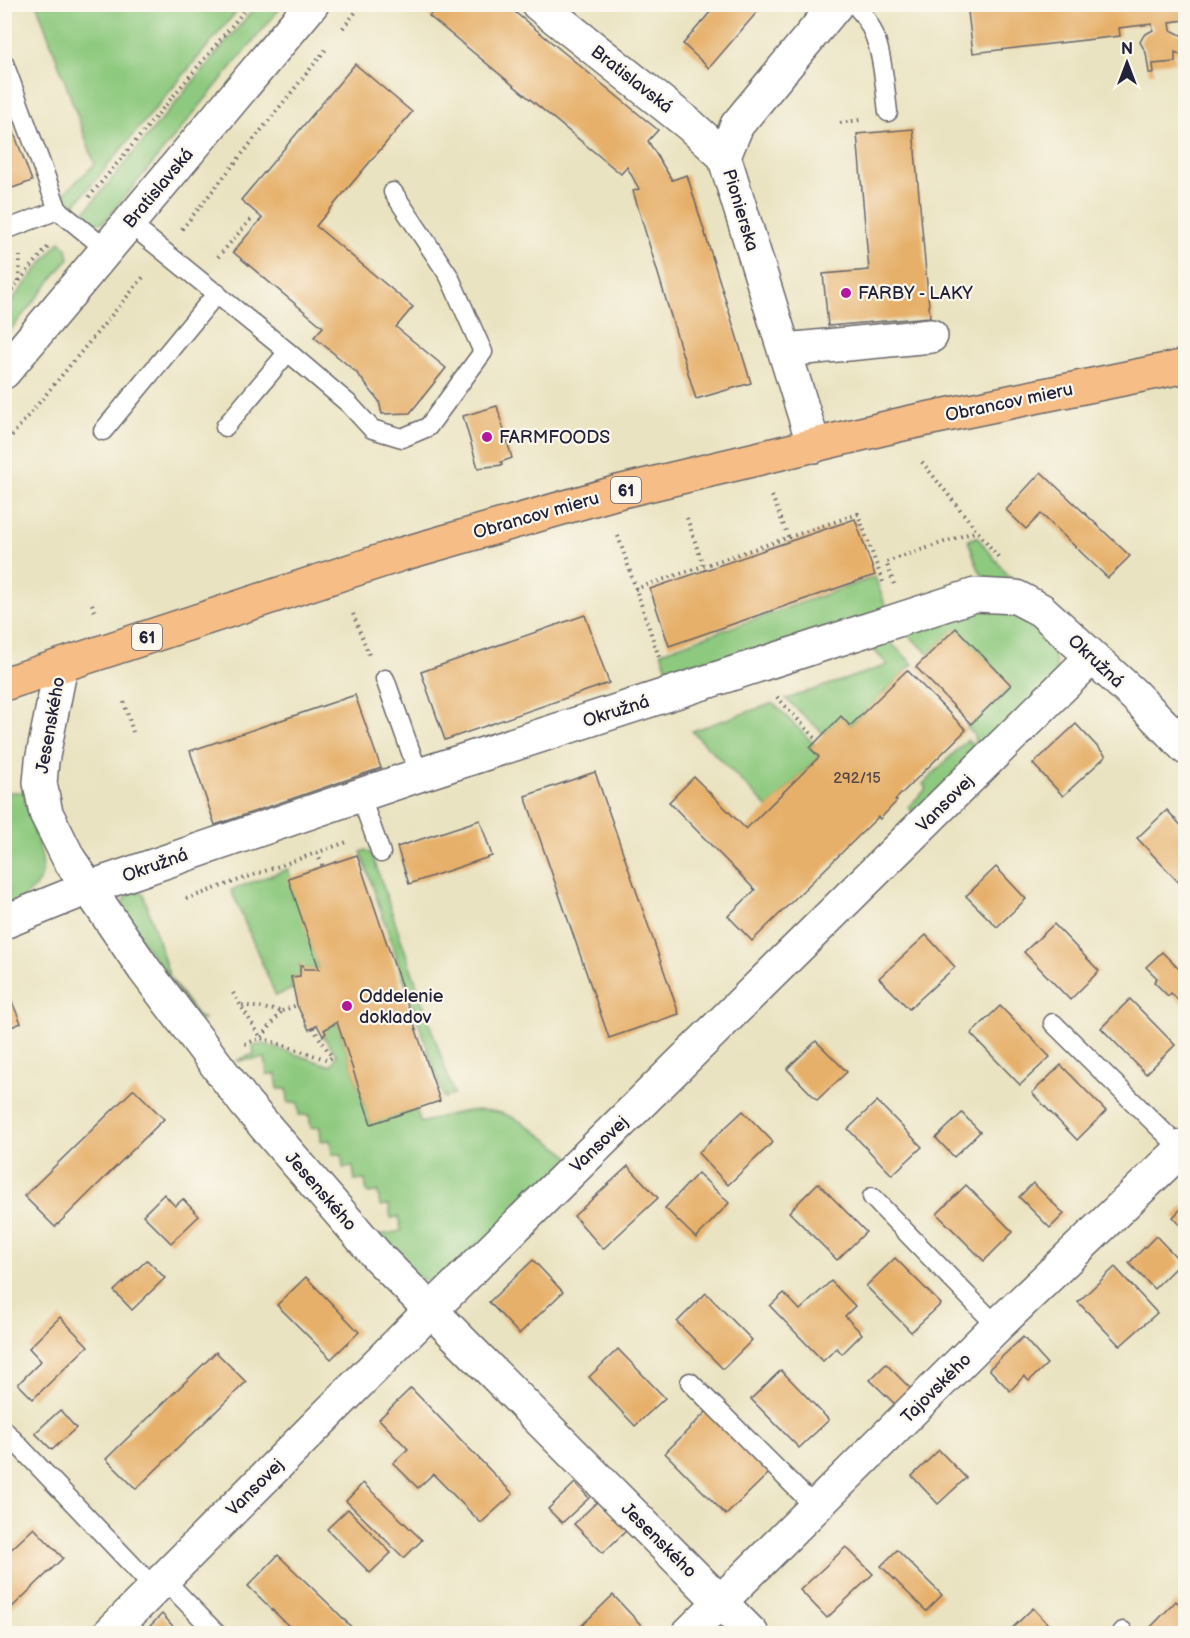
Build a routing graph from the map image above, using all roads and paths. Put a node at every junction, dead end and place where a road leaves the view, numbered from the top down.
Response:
1 (250, 4) edge
2 (312, 4) edge
3 (362, 4) edge
4 (538, 4) edge
5 (837, 4) edge
6 (854, 4) edge
7 (340, 32) dead end
8 (333, 41) dead end
9 (4, 63) edge
10 (880, 115) joint
11 (840, 123) dead end
12 (724, 156) junction
13 (393, 192) dead end
14 (85, 202) dead end
15 (58, 210) junction
16 (251, 219) dead end
17 (129, 223) junction
18 (13, 227) dead end
19 (51, 243) dead end
20 (107, 250) junction
21 (165, 250) junction
22 (199, 278) junction
23 (217, 293) junction
24 (4, 299) edge
25 (931, 336) dead end
26 (785, 350) junction
27 (288, 351) junction
28 (1185, 366) edge
29 (4, 372) edge
30 (225, 427) dead end
31 (103, 431) dead end
32 (4, 446) edge
33 (814, 446) junction
34 (922, 462) dead end
35 (772, 496) dead end
36 (687, 518) dead end
37 (977, 531) junction
38 (618, 536) dead end
39 (789, 539) junction
40 (886, 561) dead end
41 (705, 568) junction
42 (880, 573) dead end
43 (636, 589) junction
44 (1030, 603) junction
45 (92, 604) dead end
46 (95, 613) dead end
47 (353, 614) dead end
48 (365, 649) dead end
49 (1092, 657) junction
50 (61, 666) junction
51 (385, 679) dead end
52 (4, 684) edge
53 (671, 693) junction
54 (124, 702) dead end
55 (779, 702) dead end
56 (133, 732) dead end
57 (817, 740) dead end
58 (1185, 748) edge
59 (419, 775) junction
60 (360, 795) junction
61 (373, 833) junction
62 (317, 853) junction
63 (381, 853) dead end
64 (323, 867) dead end
65 (88, 888) junction
66 (186, 899) dead end
67 (4, 922) edge
68 (233, 993) dead end
69 (241, 1005) junction
70 (297, 1005) dead end
71 (282, 1011) junction
72 (1053, 1023) dead end
73 (313, 1028) dead end
74 (268, 1040) dead end
75 (1183, 1147) edge
76 (872, 1197) dead end
77 (431, 1310) junction
78 (998, 1326) junction
79 (690, 1382) dead end
80 (4, 1431) edge
81 (816, 1508) junction
82 (159, 1584) junction
83 (721, 1601) junction
84 (108, 1634) edge
85 (217, 1634) edge
86 (688, 1634) edge
87 (752, 1634) edge

1 - 14 path
2 - 17 street, Bratislavská
3 - 7 path
4 - 12 street, Bratislavská
5 - 12 street, Pionierska
6 - 10 lane
8 - 21 path
9 - 15 lane
10 - 11 path
12 - 26 street, Pionierska
13 - 27 lane
15 - 18 lane
15 - 20 lane
16 - 22 path
17 - 20 street, Bratislavská
17 - 21 lane
19 - 24 path
20 - 29 street, Bratislavská
21 - 22 lane
21 - 32 path
22 - 23 lane
23 - 27 lane
23 - 31 lane
25 - 26 street
26 - 33 street, Pionierska
27 - 30 lane
28 - 33 main road, Obrancov mieru / 61
33 - 50 main road, Obrancov mieru / 61
34 - 37 path
35 - 39 path
36 - 41 path
37 - 40 path
37 - 44 path
38 - 43 path
39 - 41 path
39 - 42 path
41 - 43 path
43 - 53 path
44 - 49 street, Okružná
44 - 53 street, Okružná
45 - 46 path
47 - 48 path
49 - 58 street, Okružná
49 - 77 street, Vansovej
50 - 52 main road, Obrancov mieru / 61
50 - 65 street, Jesenského
51 - 59 lane
53 - 59 street, Okružná
54 - 56 path
55 - 57 path
59 - 60 street, Okružná
60 - 61 lane
60 - 65 street, Okružná
61 - 62 path
61 - 63 lane
62 - 64 path
62 - 66 path
65 - 67 street, Okružná
65 - 77 street, Jesenského
68 - 69 path
69 - 71 path
69 - 71 path
70 - 71 path
72 - 75 lane
73 - 74 path
75 - 78 street, Tajovského
76 - 78 lane
77 - 82 street, Vansovej
77 - 83 street, Jesenského
78 - 81 street, Tajovského
79 - 81 lane
80 - 82 lane
81 - 83 street, Tajovského
82 - 84 street, Vansovej
82 - 85 lane
83 - 86 street, Tajovského
83 - 87 street, Jesenského

